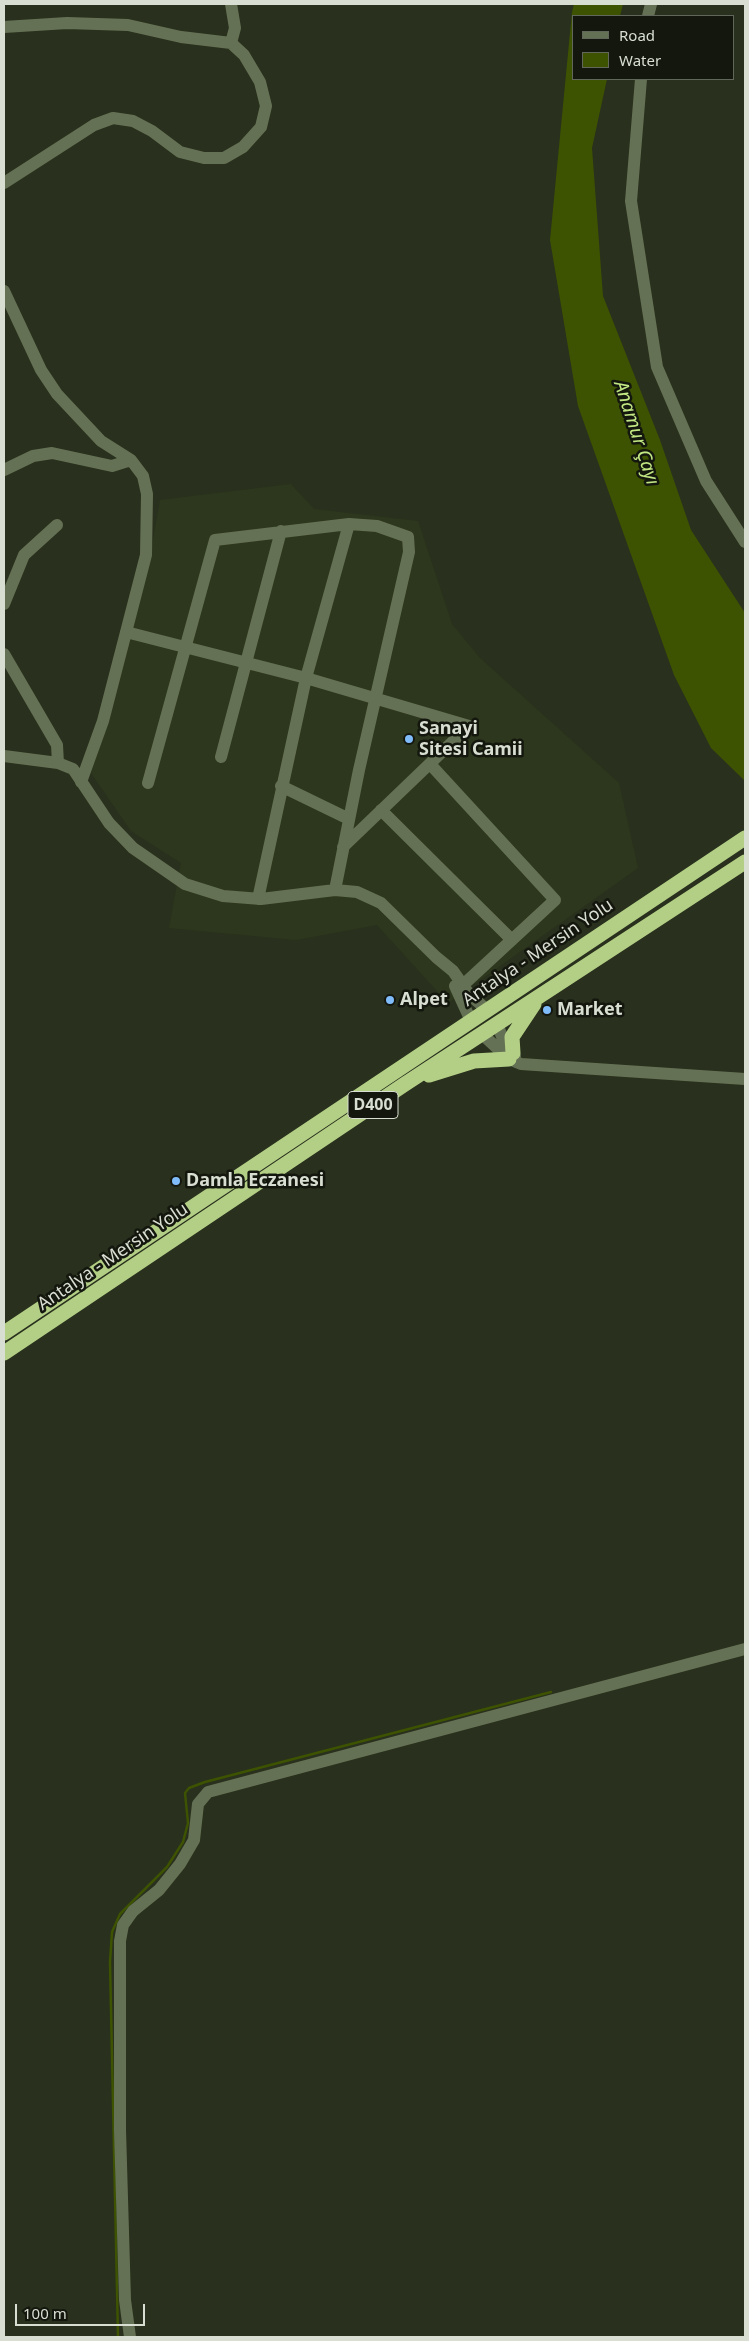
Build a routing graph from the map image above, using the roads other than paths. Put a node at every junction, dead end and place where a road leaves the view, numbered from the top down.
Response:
1 (231, 4) edge
2 (4, 27) edge
3 (231, 43) junction
4 (641, 80) edge
5 (4, 182) edge
6 (4, 292) edge
7 (132, 460) junction
8 (4, 470) edge
9 (349, 524) junction
10 (57, 525) dead end
11 (281, 531) junction
12 (745, 542) edge
13 (4, 604) edge
14 (126, 632) junction
15 (185, 647) junction
16 (4, 654) edge
17 (246, 663) junction
18 (306, 678) junction
19 (375, 699) junction
20 (4, 756) edge
21 (220, 757) dead end
22 (58, 763) junction
23 (430, 764) junction
24 (81, 782) junction
25 (148, 783) dead end
26 (281, 786) junction
27 (381, 810) junction
28 (349, 819) junction
29 (743, 840) edge
30 (343, 847) junction
31 (744, 865) edge
32 (335, 890) junction
33 (258, 899) junction
34 (512, 940) junction
35 (436, 957) junction
36 (463, 985) junction
37 (540, 996) junction
38 (487, 1010) junction
39 (471, 1021) junction
40 (497, 1024) junction
41 (482, 1034) junction
42 (515, 1059) junction
43 (745, 1079) edge
44 (404, 1084) junction
45 (4, 1333) edge
46 (4, 1353) edge
47 (745, 1649) edge
48 (130, 2337) edge

1 - 3 street
2 - 3 street
3 - 5 street
4 - 12 street
6 - 7 street
7 - 8 street
7 - 14 street
9 - 11 street
9 - 18 street
9 - 19 street
10 - 13 street
11 - 15 street
11 - 17 street
14 - 15 street
14 - 24 street
15 - 17 street
15 - 25 street
16 - 22 street
17 - 18 street
17 - 21 street
18 - 19 street
18 - 26 street
19 - 23 street
19 - 28 street
20 - 22 street
22 - 24 street
23 - 27 street
23 - 34 street
24 - 33 street
26 - 28 street
26 - 33 street
27 - 30 street
27 - 34 street
28 - 30 street
29 - 38 highway, Antalya - Mersin Yolu / D400
30 - 32 street
31 - 37 highway, Antalya - Mersin Yolu / D400
32 - 33 street
32 - 35 street
34 - 36 street
35 - 36 street
35 - 39 street
36 - 38 street
37 - 40 highway, Antalya - Mersin Yolu / D400
37 - 42 highway
38 - 39 highway, Antalya - Mersin Yolu / D400
38 - 40 highway
39 - 41 highway
39 - 45 highway, Antalya - Mersin Yolu / D400
40 - 41 highway, Antalya - Mersin Yolu / D400
40 - 42 street
41 - 42 street
41 - 44 highway, Antalya - Mersin Yolu / D400
42 - 43 street
42 - 44 highway
44 - 46 highway, Antalya - Mersin Yolu / D400
47 - 48 street

